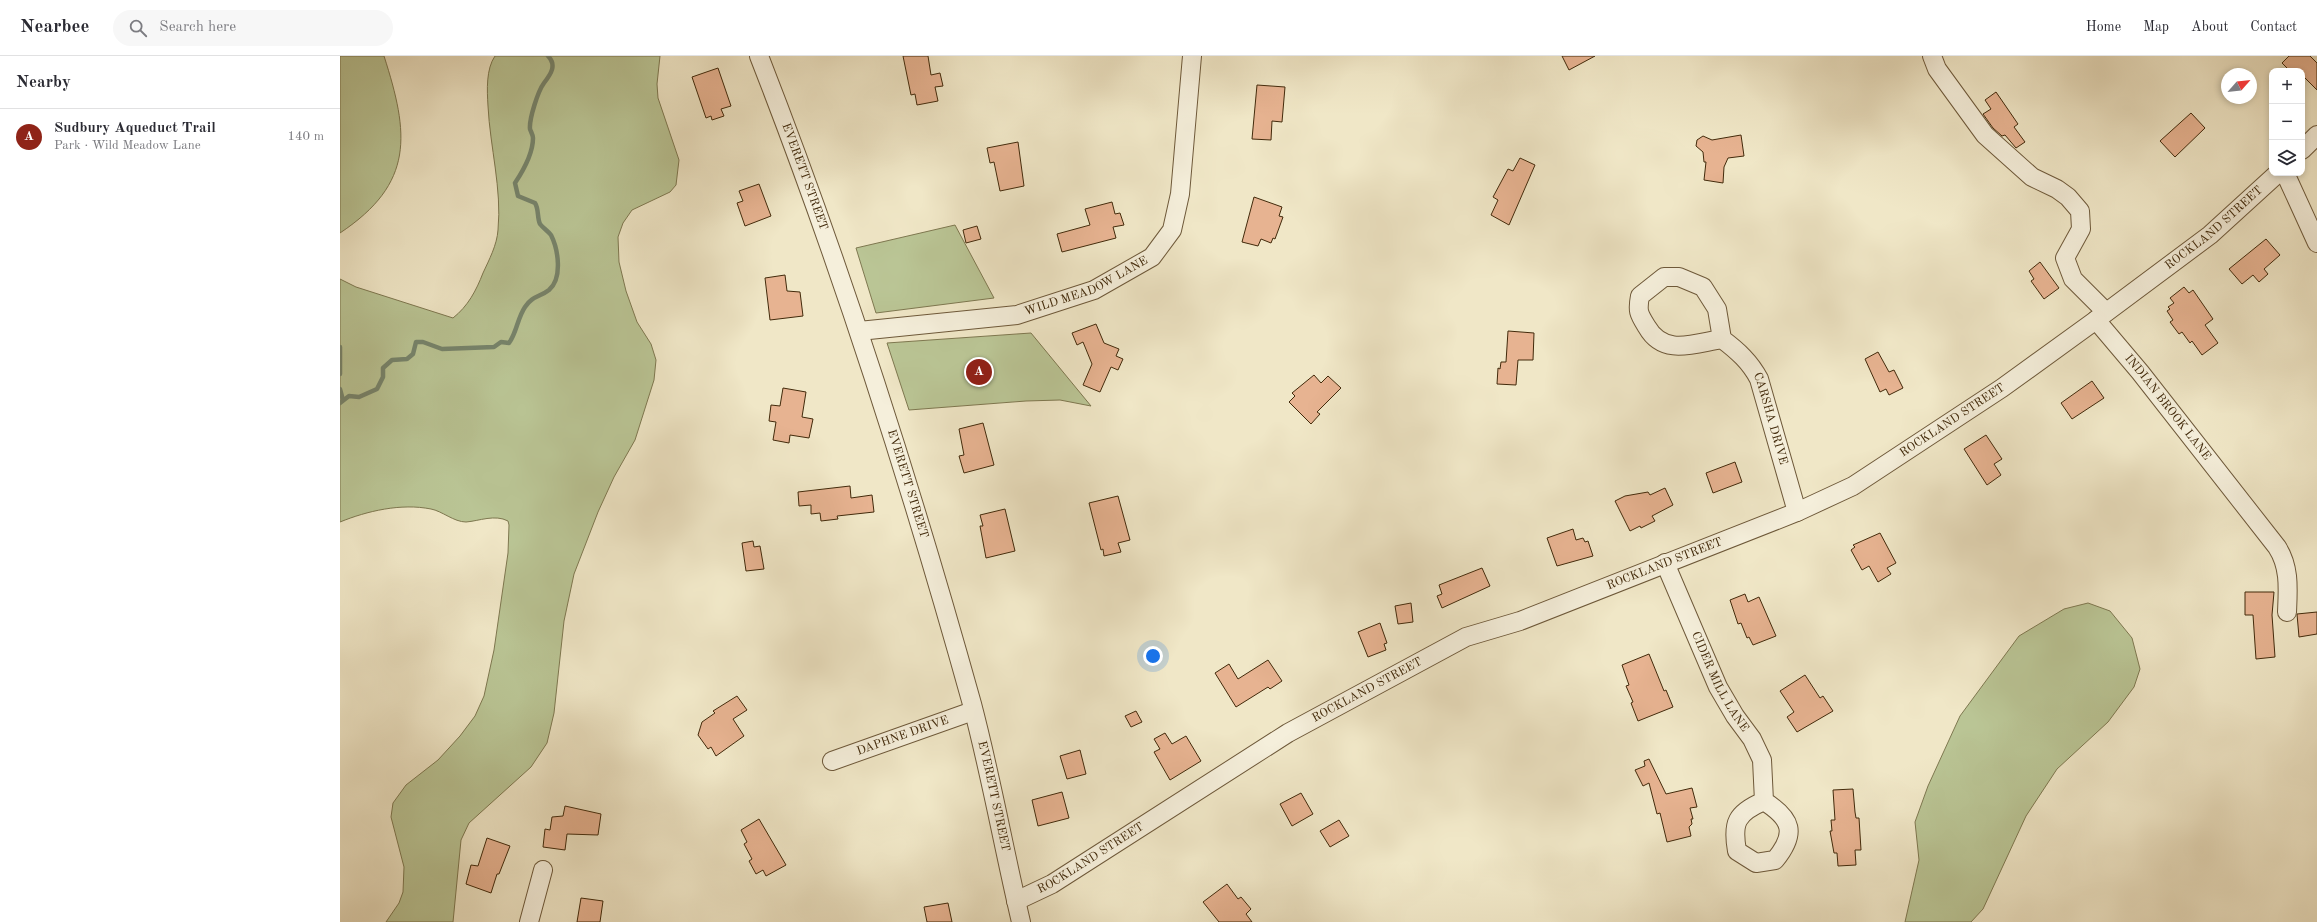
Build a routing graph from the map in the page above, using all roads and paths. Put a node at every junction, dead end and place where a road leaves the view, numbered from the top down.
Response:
1 (759, 56) edge
2 (1192, 56) edge
3 (1932, 56) edge
4 (2317, 135) edge
5 (2305, 147) edge
6 (2275, 176) edge
7 (2286, 176) edge
8 (2317, 243) edge
9 (2101, 316) junction
10 (859, 332) junction
11 (1722, 339) junction
12 (1797, 512) junction
13 (1665, 564) junction
14 (2287, 612) dead end
15 (973, 711) junction
16 (832, 761) dead end
17 (1764, 801) dead end
18 (543, 870) dead end
19 (1016, 900) junction
20 (529, 922) edge
21 (1021, 922) edge

1 - 10 street, EVERETT STREET
2 - 10 street, WILD MEADOW LANE
3 - 9 street, INDIAN BROOK LANE
4 - 5 street
6 - 9 street, ROCKLAND STREET
7 - 8 street
9 - 12 street, ROCKLAND STREET
9 - 14 street, INDIAN BROOK LANE
10 - 15 street, EVERETT STREET
11 - 11 street
11 - 12 street, CARSHA DRIVE
12 - 13 street, ROCKLAND STREET
13 - 17 street, CIDER MILL LANE
13 - 19 street, ROCKLAND STREET
15 - 16 street, DAPHNE DRIVE
15 - 19 street, EVERETT STREET
18 - 20 street
19 - 21 street, EVERETT STREET

